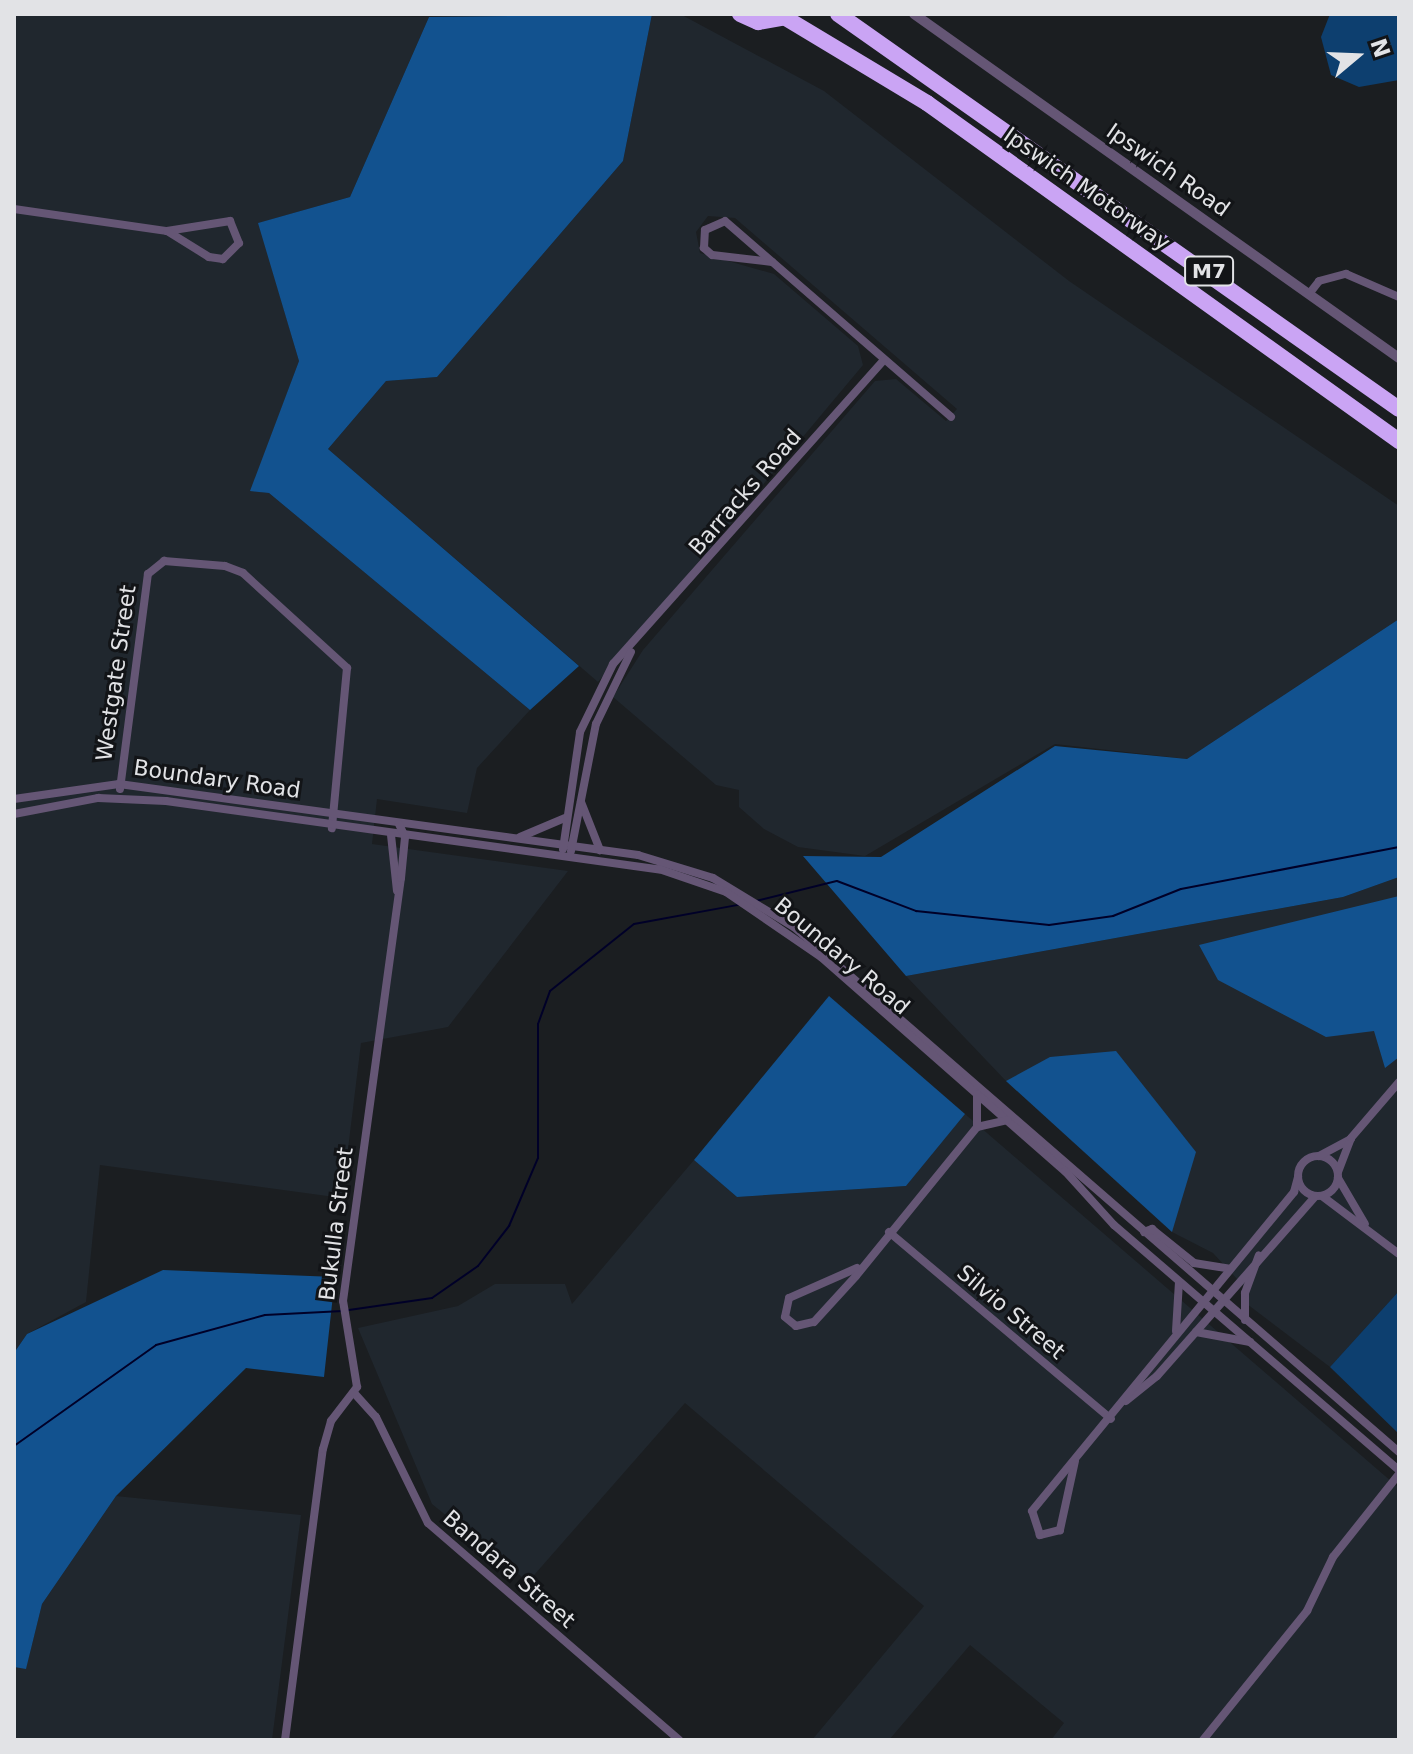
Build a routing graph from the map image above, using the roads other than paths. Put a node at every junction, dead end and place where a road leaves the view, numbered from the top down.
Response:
1 (740, 14) edge
2 (838, 14) edge
3 (914, 14) edge
4 (782, 16) edge
5 (14, 209) edge
6 (167, 231) junction
7 (772, 262) junction
8 (1309, 294) junction
9 (1399, 297) edge
10 (1399, 358) edge
11 (884, 360) junction
12 (1399, 409) edge
13 (951, 417) dead end
14 (1399, 441) edge
15 (633, 649) junction
16 (119, 784) junction
17 (121, 798) junction
18 (14, 799) edge
19 (581, 802) junction
20 (333, 813) junction
21 (14, 814) edge
22 (565, 818) junction
23 (399, 824) junction
24 (332, 828) junction
25 (391, 835) junction
26 (405, 837) junction
27 (519, 837) junction
28 (562, 844) junction
29 (574, 847) junction
30 (600, 850) junction
31 (565, 858) junction
32 (710, 881) junction
33 (397, 891) junction
34 (824, 956) junction
35 (1399, 1082) edge
36 (977, 1094) junction
37 (1008, 1120) junction
38 (977, 1127) junction
39 (1351, 1138) junction
40 (1319, 1156) junction
41 (1338, 1175) junction
42 (1298, 1177) junction
43 (1319, 1196) junction
44 (1365, 1225) junction
45 (889, 1232) junction
46 (1144, 1232) junction
47 (1399, 1254) edge
48 (1259, 1255) junction
49 (857, 1268) junction
50 (1230, 1269) junction
51 (1178, 1281) junction
52 (1211, 1292) junction
53 (1221, 1300) junction
54 (1202, 1301) junction
55 (1213, 1310) junction
56 (1245, 1320) junction
57 (1176, 1332) junction
58 (1194, 1333) junction
59 (1250, 1342) junction
60 (355, 1394) junction
61 (1126, 1401) junction
62 (1111, 1419) junction
63 (1399, 1452) edge
64 (1075, 1461) junction
65 (1399, 1472) edge
66 (285, 1740) edge
67 (679, 1740) edge
68 (1203, 1740) edge

1 - 4 highway
2 - 12 highway, Ipswich Motorway / M7
3 - 8 street, Ipswich Road
4 - 14 highway, Ipswich Motorway / M7
5 - 6 street
6 - 6 street
7 - 7 street
7 - 11 street
8 - 9 street
8 - 10 street, Ipswich Road
11 - 13 street
11 - 15 street, Barracks Road
15 - 19 street, Barracks Road
15 - 22 street, Barracks Road
16 - 17 street, Westgate Street
16 - 18 street, Boundary Road
16 - 20 street, Boundary Road
16 - 20 street, Westgate Street
17 - 21 street, Boundary Road
17 - 24 street, Boundary Road
19 - 29 street, Barracks Road
19 - 30 street
20 - 23 street, Boundary Road
20 - 24 street, Westgate Street
22 - 27 street
22 - 28 street, Barracks Road
23 - 25 street
23 - 26 street
23 - 27 street, Boundary Road
24 - 25 street, Boundary Road
25 - 26 street, Boundary Road
25 - 33 street, Bukulla Street
26 - 31 street, Boundary Road
26 - 33 street, Bukulla Street
27 - 28 street, Boundary Road
28 - 29 street, Boundary Road
28 - 31 street, Barracks Road
29 - 30 street, Boundary Road
29 - 31 street
30 - 32 street, Boundary Road
31 - 32 street, Boundary Road
32 - 34 street, Boundary Road
33 - 60 street, Bukulla Street
34 - 36 street, Boundary Road
34 - 46 street, Boundary Road
35 - 39 street
36 - 37 street, Boundary Road
36 - 38 street
37 - 38 street
37 - 51 street, Boundary Road
38 - 45 street
39 - 40 street
39 - 41 street
40 - 41 street
40 - 42 street
41 - 43 street
41 - 44 street
42 - 43 street
42 - 50 street
43 - 44 street
43 - 48 street
44 - 47 street
45 - 49 street
45 - 62 street, Silvio Street
46 - 50 street
46 - 52 street, Boundary Road
48 - 53 street
48 - 56 street
49 - 49 street
50 - 52 street
51 - 54 street, Boundary Road
51 - 57 street
52 - 53 street, Boundary Road
52 - 54 street
53 - 55 street
53 - 56 street, Boundary Road
54 - 55 street, Boundary Road
54 - 57 street
55 - 58 street
55 - 59 street, Boundary Road
56 - 63 street, Boundary Road
57 - 61 street
58 - 59 street
58 - 61 street
59 - 65 street, Boundary Road
60 - 66 street
60 - 67 street, Bandara Street
61 - 62 street
62 - 64 street
64 - 64 street
65 - 68 street

